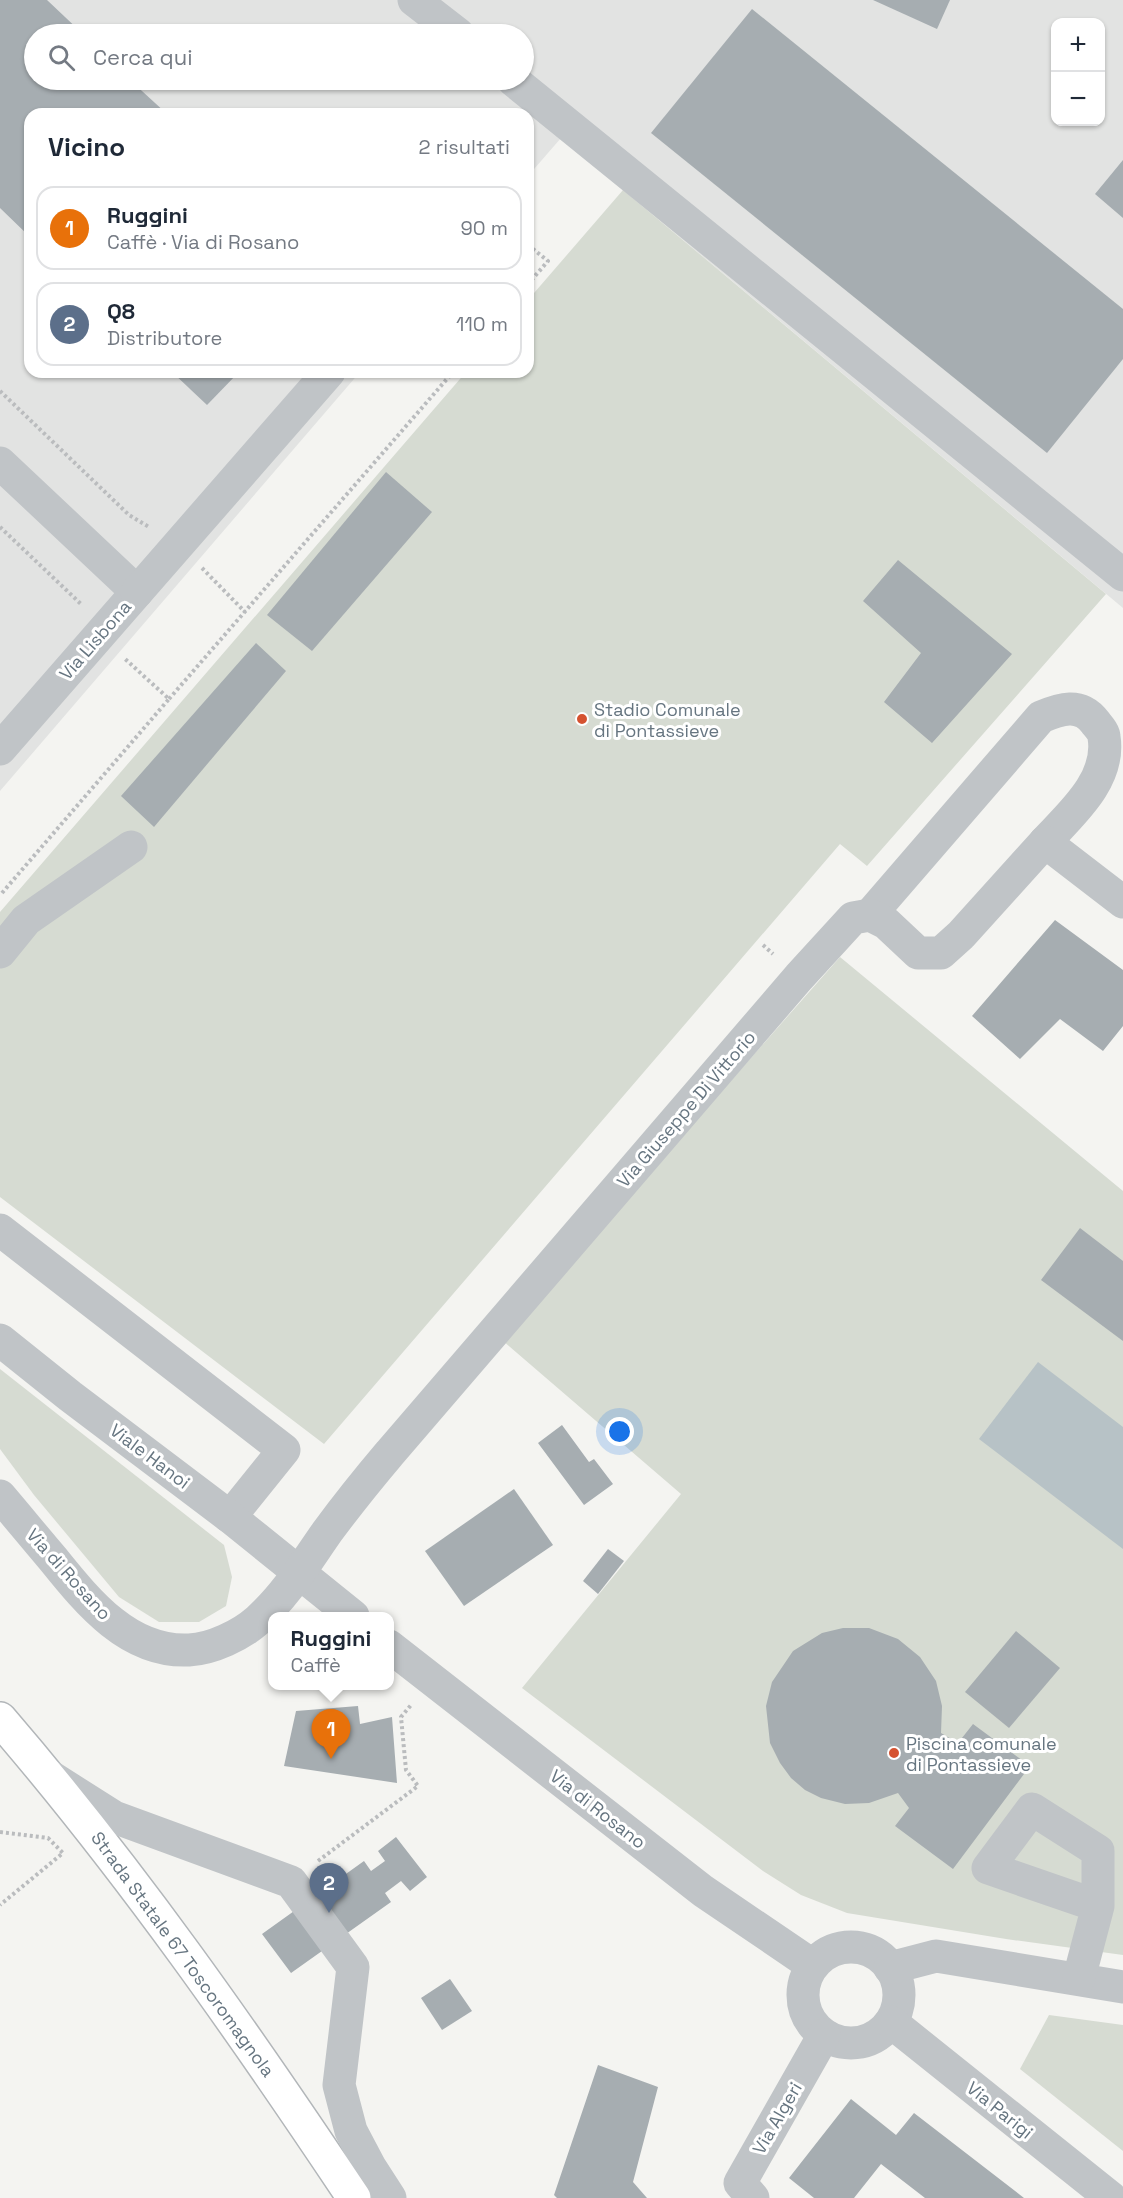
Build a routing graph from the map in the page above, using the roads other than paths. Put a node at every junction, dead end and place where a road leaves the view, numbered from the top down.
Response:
1 (414, 0) edge
2 (445, 24) edge
3 (525, 90) edge
4 (324, 378) edge
5 (0, 463) edge
6 (1123, 575) edge
7 (137, 591) junction
8 (0, 749) edge
9 (1045, 842) junction
10 (131, 847) dead end
11 (1123, 902) edge
12 (870, 915) junction
13 (0, 952) edge
14 (0, 1230) edge
15 (0, 1340) edge
16 (0, 1496) edge
17 (230, 1517) junction
18 (298, 1573) junction
19 (346, 1612) edge
20 (394, 1649) edge
21 (0, 1719) edge
22 (48, 1775) junction
23 (1098, 1906) dead end
24 (812, 1965) junction
25 (890, 1968) junction
26 (1079, 1978) junction
27 (1123, 1987) edge
28 (891, 2022) junction
29 (824, 2035) junction
30 (354, 2198) edge
31 (390, 2198) edge
32 (753, 2198) edge
33 (1111, 2198) edge

1 - 2 street
3 - 6 street
4 - 7 street
5 - 7 street, Via Lisbona
7 - 8 street, Via Lisbona
9 - 11 street
9 - 12 street
9 - 12 street
10 - 13 street
12 - 18 street, Via Giuseppe Di Vittorio
14 - 17 street
15 - 17 street, Viale Hanoi
16 - 18 street, Via di Rosano
17 - 18 street, Viale Hanoi
18 - 19 street
20 - 24 street, Via di Rosano
21 - 22 main road, Strada Statale 67 Toscoromagnola
22 - 30 main road, Strada Statale 67 Toscoromagnola
22 - 31 street
23 - 26 street
24 - 25 street
24 - 29 street
25 - 26 street
25 - 28 street
26 - 27 street
28 - 29 street
28 - 33 street, Via Parigi
29 - 32 street, Via Algeri

